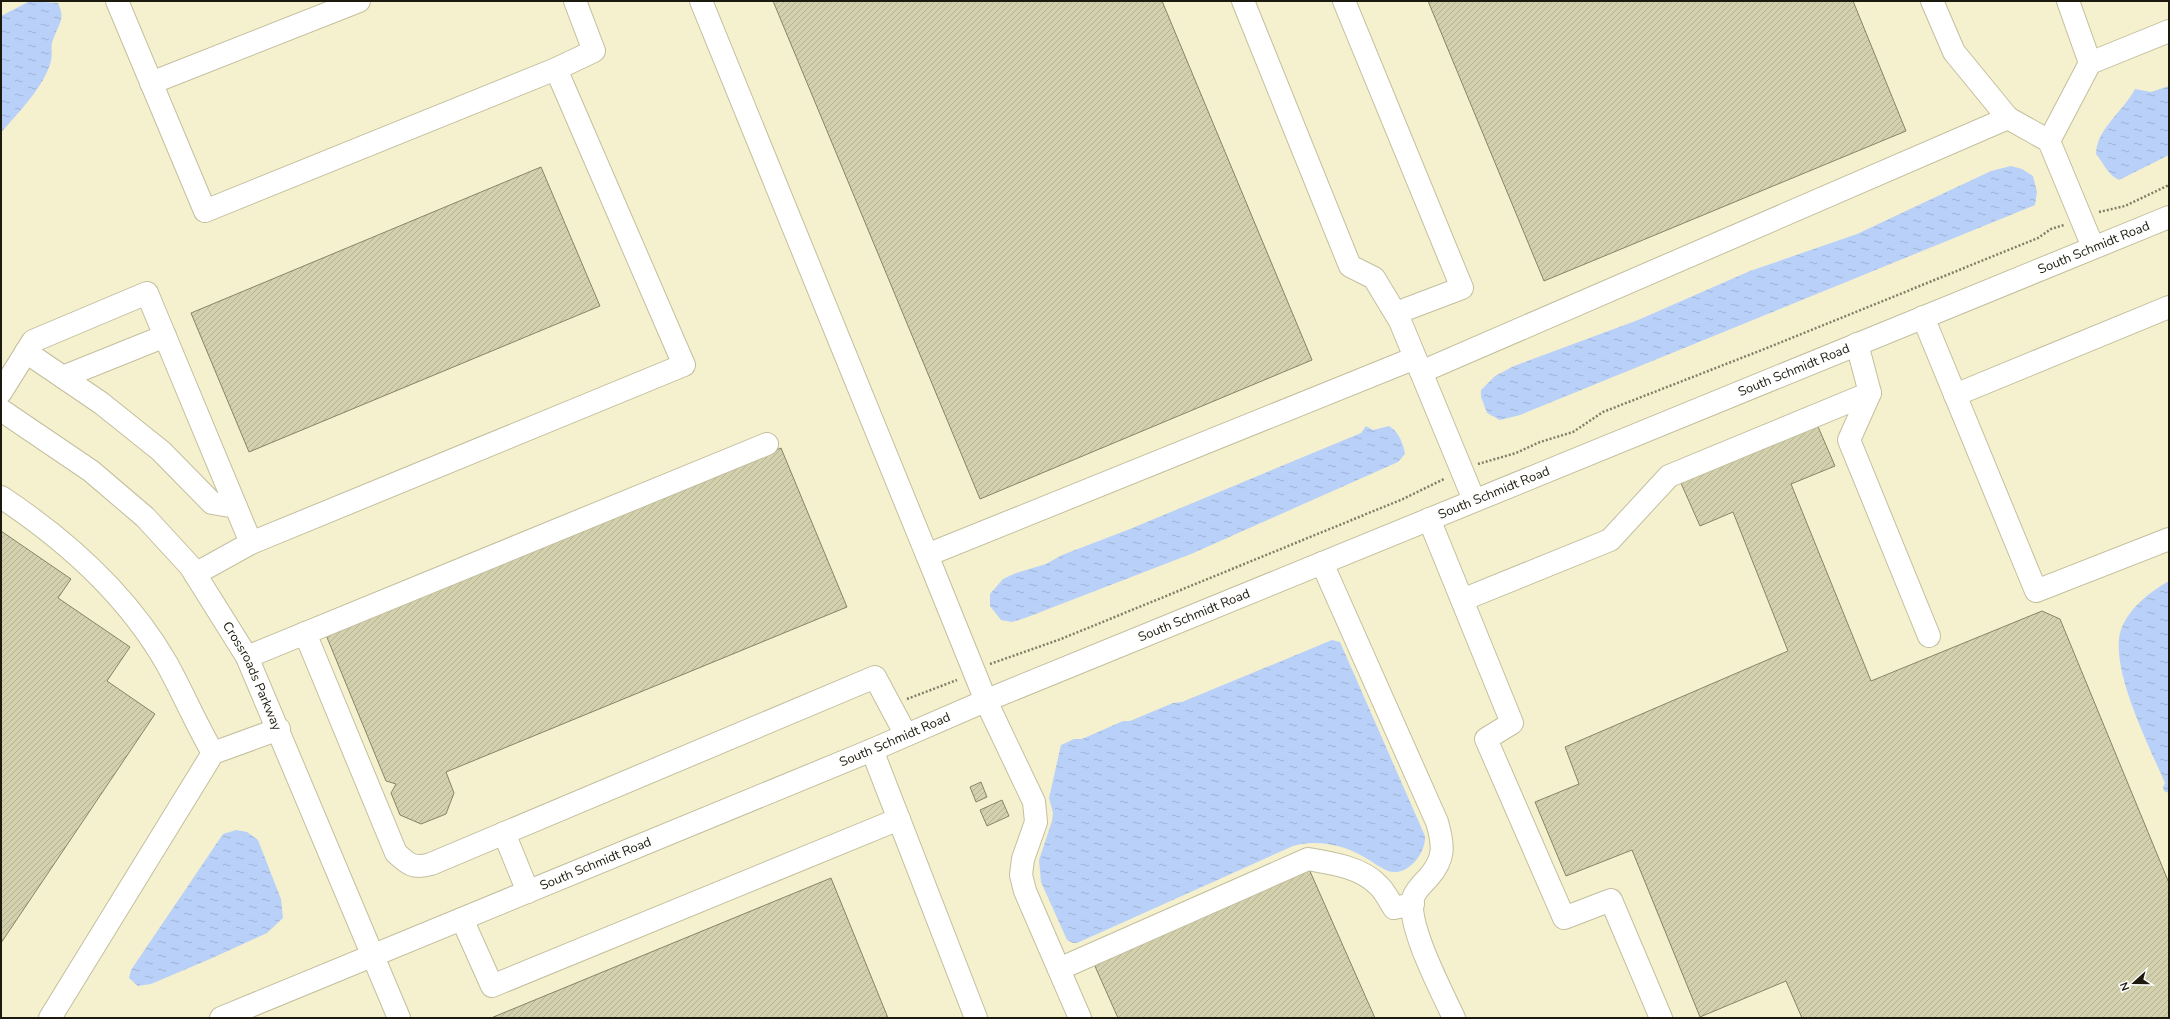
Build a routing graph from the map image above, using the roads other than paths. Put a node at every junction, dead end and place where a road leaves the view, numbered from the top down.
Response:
1 (117, 1) edge
2 (359, 1) edge
3 (575, 1) edge
4 (701, 1) edge
5 (1244, 1) edge
6 (1344, 1) edge
7 (1932, 1) edge
8 (2068, 1) edge
9 (2169, 31) edge
10 (2090, 63) junction
11 (556, 68) junction
12 (151, 83) junction
13 (2008, 118) junction
14 (2049, 141) junction
15 (2169, 217) edge
16 (2093, 247) junction
17 (2169, 307) edge
18 (1396, 313) junction
19 (1923, 317) junction
20 (165, 336) junction
21 (1857, 344) junction
22 (26, 352) junction
23 (1418, 365) junction
24 (63, 377) junction
25 (1, 392) edge
26 (1870, 393) junction
27 (1955, 395) junction
28 (1, 410) edge
29 (767, 444) dead end
30 (1, 497) edge
31 (1474, 500) junction
32 (236, 507) junction
33 (1429, 519) junction
34 (2169, 539) edge
35 (251, 543) junction
36 (927, 555) junction
37 (1322, 563) junction
38 (195, 574) junction
39 (1462, 600) junction
40 (305, 633) junction
41 (1929, 636) dead end
42 (247, 657) junction
43 (986, 701) junction
44 (279, 729) junction
45 (906, 735) junction
46 (872, 750) junction
47 (213, 753) junction
48 (899, 819) junction
49 (504, 833) junction
50 (528, 892) junction
51 (1413, 904) junction
52 (462, 919) junction
53 (373, 955) junction
54 (1058, 969) junction
55 (50, 1018) edge
56 (221, 1018) edge
57 (399, 1018) edge
58 (976, 1018) edge
59 (1080, 1018) edge
60 (1454, 1018) edge
61 (1661, 1018) edge

1 - 12 street
2 - 12 street
3 - 11 street
4 - 36 street
5 - 18 street
6 - 18 street
7 - 13 street
8 - 10 street
9 - 10 street
10 - 14 street
11 - 12 street
11 - 35 street
13 - 14 street
13 - 23 street
14 - 16 street
15 - 16 street, South Schmidt Road
16 - 19 street, South Schmidt Road
17 - 27 street
18 - 23 street
19 - 21 street, South Schmidt Road
19 - 27 street
20 - 22 street
20 - 24 street
20 - 32 street
21 - 26 street
21 - 31 street, South Schmidt Road
22 - 24 street
22 - 25 street
23 - 31 street
23 - 36 street
24 - 32 street
26 - 39 street
26 - 41 street
27 - 34 street
28 - 38 street, Crossroads Parkway
29 - 40 street
30 - 47 street
31 - 33 street, South Schmidt Road
32 - 35 street
33 - 37 street, South Schmidt Road
33 - 39 street
35 - 38 street
36 - 43 street
37 - 43 street, South Schmidt Road
37 - 51 street
38 - 42 street, Crossroads Parkway
39 - 61 street
40 - 42 street
40 - 49 street
42 - 44 street, Crossroads Parkway
43 - 45 street, South Schmidt Road
43 - 54 street
44 - 47 street
44 - 53 street, Crossroads Parkway
45 - 46 street, South Schmidt Road
45 - 49 street
46 - 48 street
46 - 50 street, South Schmidt Road
47 - 55 street
48 - 52 street
48 - 58 street
49 - 50 street
50 - 52 street, South Schmidt Road
51 - 54 street
51 - 60 street
52 - 53 street, South Schmidt Road
53 - 56 street, South Schmidt Road
53 - 57 street, Crossroads Parkway
54 - 59 street

